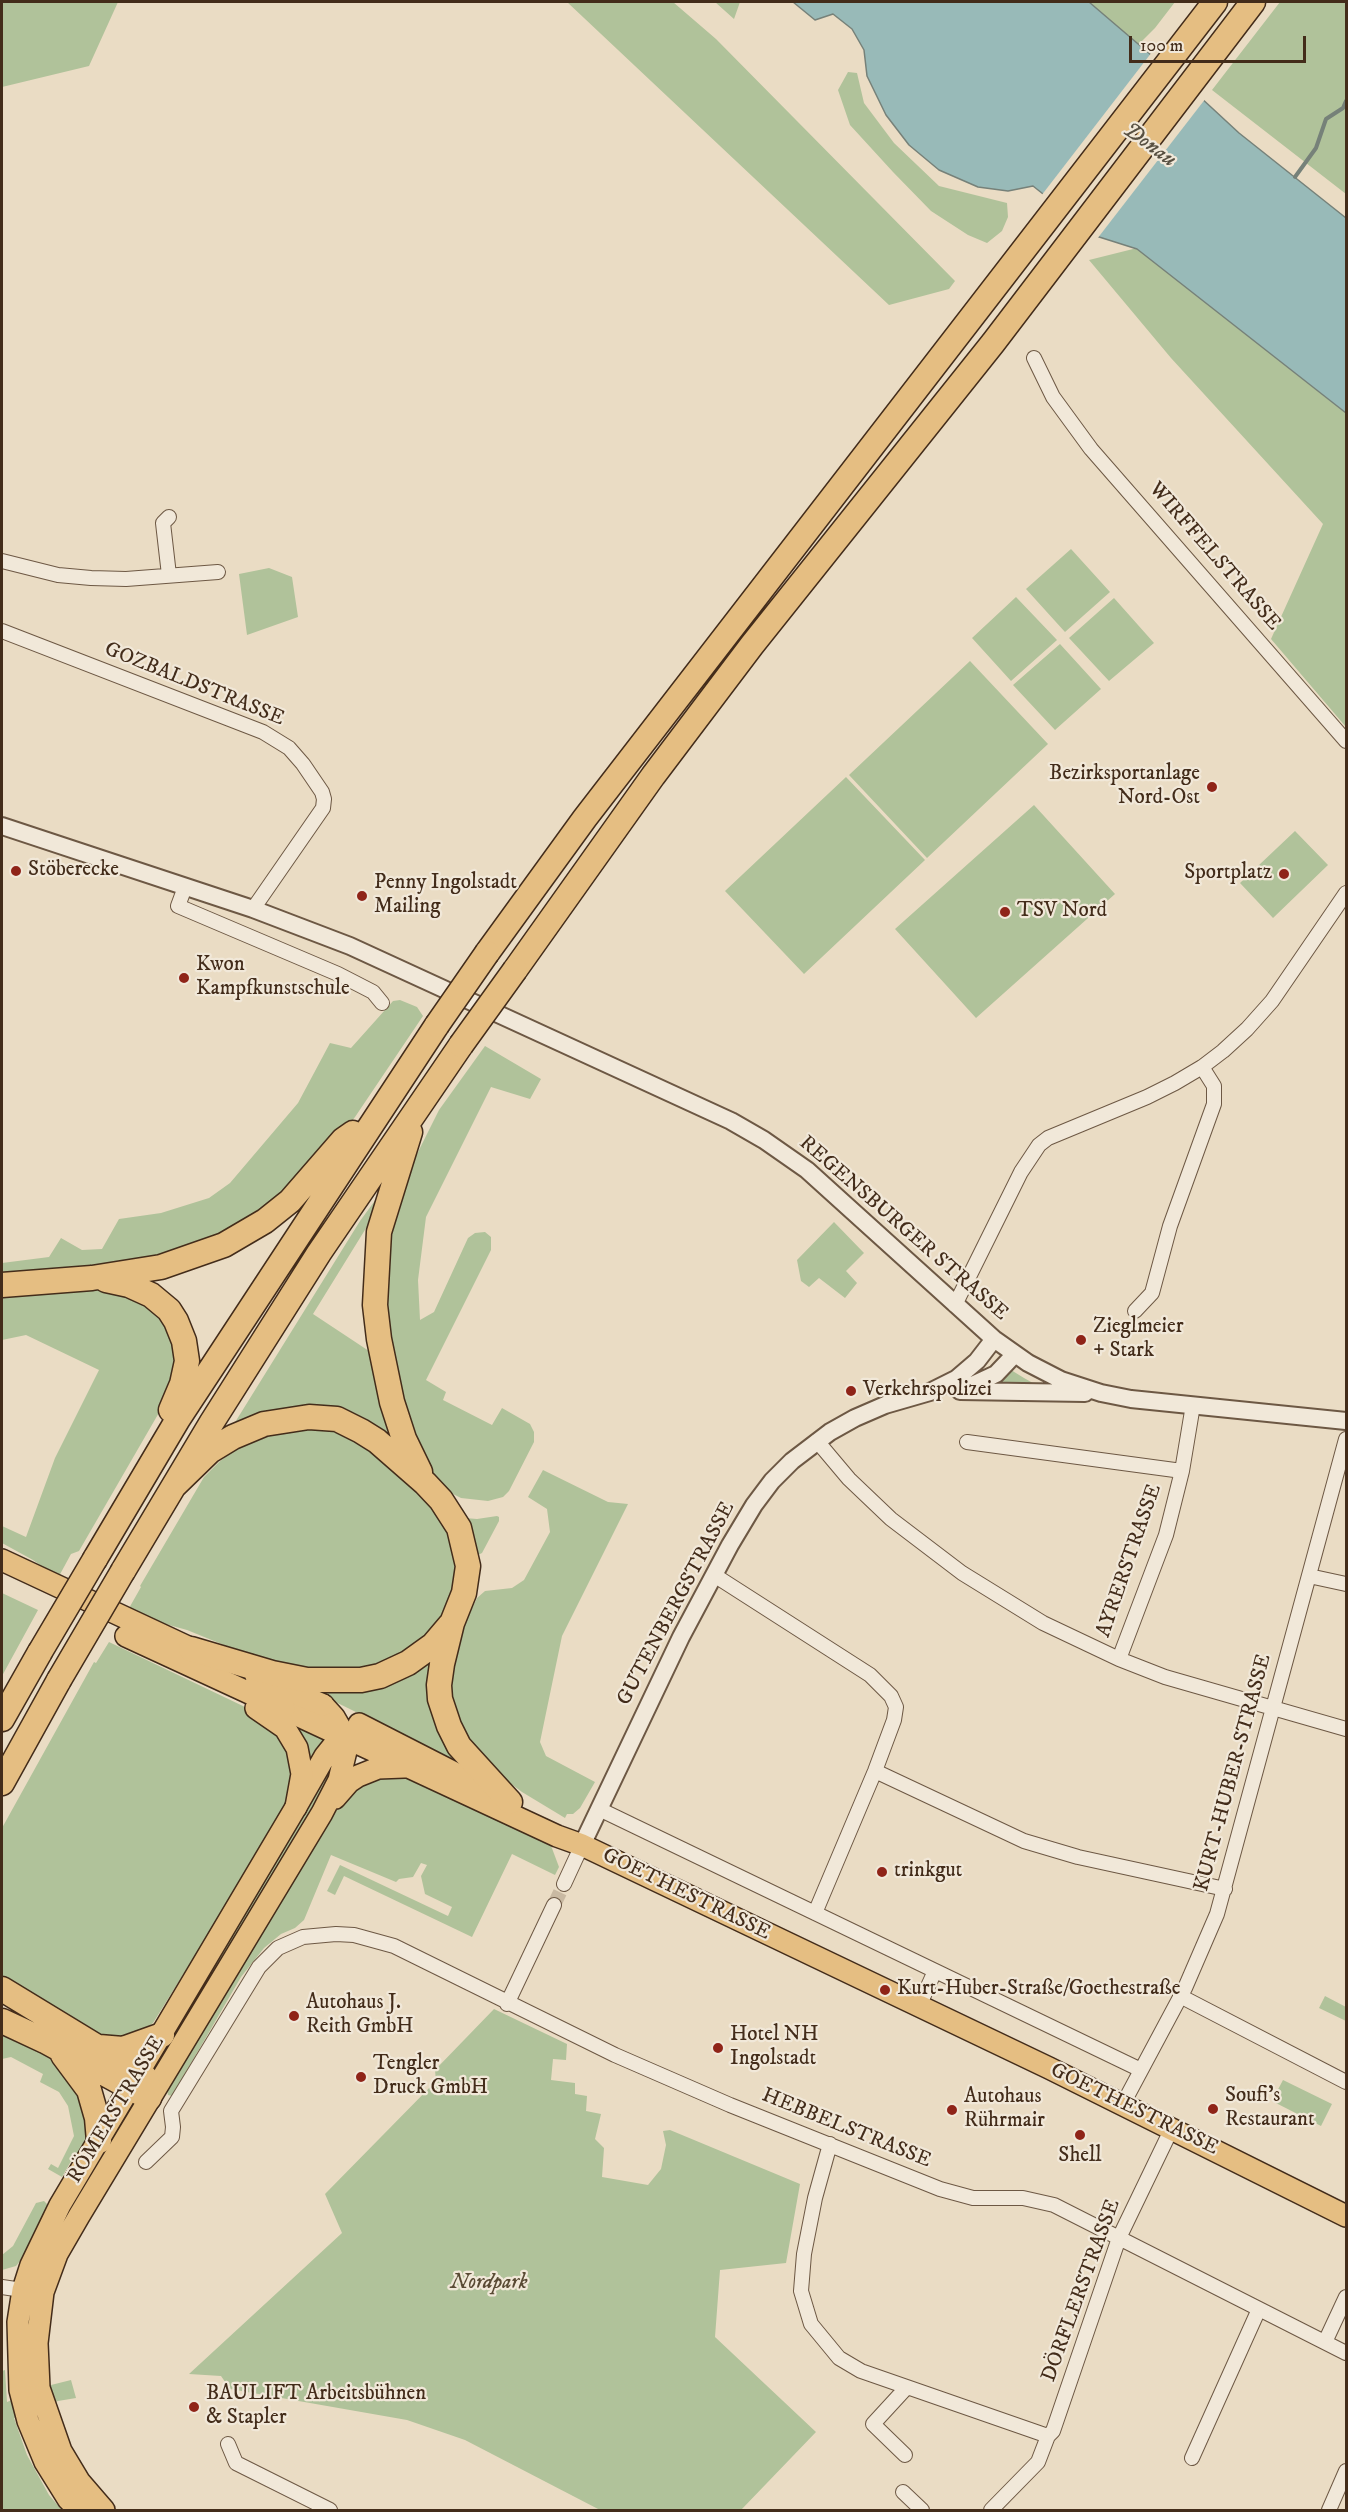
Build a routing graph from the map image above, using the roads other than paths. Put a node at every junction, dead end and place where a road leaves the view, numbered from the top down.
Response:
1 (1215, 2) edge
2 (1253, 2) edge
3 (1034, 358) dead end
4 (169, 517) dead end
5 (2, 561) edge
6 (218, 572) dead end
7 (169, 575) junction
8 (2, 631) edge
9 (1347, 741) edge
10 (2, 826) edge
11 (185, 887) junction
12 (1347, 893) edge
13 (253, 909) junction
14 (382, 1003) dead end
15 (1202, 1067) junction
16 (388, 1097) junction
17 (420, 1103) junction
18 (360, 1128) junction
19 (92, 1278) junction
20 (2, 1285) edge
21 (955, 1305) junction
22 (1135, 1311) dead end
23 (994, 1339) junction
24 (1015, 1354) junction
25 (960, 1391) junction
26 (930, 1392) junction
27 (1101, 1394) junction
28 (1192, 1405) junction
29 (1347, 1421) edge
30 (1347, 1438) edge
31 (159, 1439) junction
32 (817, 1441) junction
33 (967, 1442) dead end
34 (1182, 1471) junction
35 (426, 1483) junction
36 (174, 1486) junction
37 (92, 1558) junction
38 (2, 1560) edge
39 (714, 1575) junction
40 (2, 1576) edge
41 (1309, 1576) junction
42 (1347, 1584) edge
43 (452, 1623) junction
44 (38, 1650) junction
45 (196, 1659) junction
46 (1119, 1659) junction
47 (323, 1705) junction
48 (1274, 1706) junction
49 (2, 1710) edge
50 (2, 1719) edge
51 (1347, 1729) edge
52 (369, 1730) junction
53 (345, 1736) junction
54 (407, 1767) junction
55 (875, 1771) junction
56 (2, 1784) edge
57 (510, 1802) junction
58 (296, 1807) junction
59 (599, 1809) junction
60 (322, 1814) junction
61 (582, 1845) junction
62 (564, 1884) tunnel mouth
63 (1225, 1888) junction
64 (554, 1905) tunnel mouth
65 (815, 1913) junction
66 (935, 1971) junction
67 (2, 1989) edge
68 (1180, 1996) junction
69 (507, 2004) junction
70 (919, 2006) junction
71 (2, 2021) edge
72 (162, 2035) junction
73 (55, 2047) junction
74 (99, 2047) junction
75 (1141, 2070) junction
76 (1347, 2082) edge
77 (140, 2086) junction
78 (1123, 2104) junction
79 (171, 2111) junction
80 (1172, 2128) junction
81 (99, 2141) junction
82 (830, 2144) junction
83 (146, 2162) dead end
84 (1347, 2216) edge
85 (1119, 2238) junction
86 (2, 2287) edge
87 (33, 2291) junction
88 (1347, 2297) edge
89 (1259, 2309) junction
90 (1325, 2342) junction
91 (1347, 2353) edge
92 (908, 2387) junction
93 (1048, 2436) junction
94 (228, 2444) dead end
95 (905, 2455) dead end
96 (1192, 2458) dead end
97 (1347, 2471) edge
98 (903, 2493) dead end
99 (78, 2511) edge
100 (104, 2511) edge
101 (330, 2511) edge
102 (922, 2511) edge
103 (991, 2511) edge
104 (1329, 2511) edge

1 - 16 highway, bridge
2 - 17 highway, bridge
3 - 9 street, WIRFFELSTRASSE
4 - 7 street
5 - 7 street
6 - 7 street
8 - 13 street, GOZBALDSTRASSE
10 - 11 street, REGENSBURGER STRASSE
11 - 13 street, REGENSBURGER STRASSE
11 - 14 street
12 - 15 street
13 - 21 street, REGENSBURGER STRASSE
15 - 21 street
15 - 22 street
16 - 18 highway
16 - 37 highway
17 - 35 highway
17 - 36 highway
18 - 19 highway
18 - 31 highway
19 - 20 highway
19 - 31 highway
21 - 23 street, REGENSBURGER STRASSE
23 - 24 street, REGENSBURGER STRASSE
23 - 26 street, GUTENBERGSTRASSE
24 - 25 street, GUTENBERGSTRASSE
24 - 27 street, REGENSBURGER STRASSE
25 - 26 street, GUTENBERGSTRASSE
25 - 27 street
26 - 32 street, GUTENBERGSTRASSE
27 - 28 street, REGENSBURGER STRASSE
28 - 29 street, REGENSBURGER STRASSE
28 - 34 street, AYRERSTRASSE
30 - 41 street, KURT-HUBER-STRASSE
31 - 37 highway
32 - 39 street, GUTENBERGSTRASSE
32 - 46 street
33 - 34 street
34 - 46 street, AYRERSTRASSE
35 - 36 highway
35 - 43 highway
36 - 56 highway, bridge
37 - 44 highway, bridge
38 - 45 main road
39 - 55 street
39 - 59 street, GUTENBERGSTRASSE
40 - 45 main road
41 - 42 street
41 - 48 street, KURT-HUBER-STRASSE
43 - 45 highway
43 - 57 highway
44 - 49 highway
44 - 50 highway
45 - 47 main road
45 - 53 main road
45 - 58 main road
46 - 48 street
47 - 52 main road
47 - 53 main road
48 - 51 street
48 - 63 street, KURT-HUBER-STRASSE
52 - 53 main road
52 - 57 main road
53 - 54 main road
53 - 58 main road, RÖMERSTRASSE
53 - 60 main road, RÖMERSTRASSE
54 - 60 main road
54 - 61 main road
55 - 63 street
55 - 65 street
57 - 61 main road
58 - 72 main road, RÖMERSTRASSE
59 - 61 street, GUTENBERGSTRASSE
59 - 65 street, GOETHESTRASSE
60 - 77 main road, RÖMERSTRASSE
61 - 62 street, GUTENBERGSTRASSE
61 - 70 main road, GOETHESTRASSE
63 - 68 street, KURT-HUBER-STRASSE
64 - 69 street
65 - 66 street, GOETHESTRASSE
66 - 70 street
66 - 75 street, GOETHESTRASSE
67 - 74 highway
68 - 75 street, KURT-HUBER-STRASSE
68 - 76 street
69 - 79 street, HEBBELSTRASSE
69 - 82 street, HEBBELSTRASSE
70 - 78 main road, GOETHESTRASSE
71 - 73 highway
72 - 74 highway
72 - 77 main road, RÖMERSTRASSE
73 - 77 highway
73 - 81 highway
74 - 77 highway
75 - 78 street, KURT-HUBER-STRASSE
77 - 79 street
77 - 81 main road, RÖMERSTRASSE
77 - 87 main road, RÖMERSTRASSE
78 - 80 main road, GOETHESTRASSE
79 - 83 street, HEBBELSTRASSE
80 - 84 main road, GOETHESTRASSE
80 - 85 street, DÖRFLERSTRASSE
81 - 87 main road, RÖMERSTRASSE
82 - 85 street, HEBBELSTRASSE
82 - 92 street
85 - 89 street, HEBBELSTRASSE
85 - 93 street, DÖRFLERSTRASSE
86 - 87 street
87 - 99 main road, RÖMERSTRASSE
87 - 100 main road, RÖMERSTRASSE
88 - 90 street
89 - 90 street, HEBBELSTRASSE
89 - 96 street
90 - 91 street, HEBBELSTRASSE
92 - 93 street
92 - 95 street
93 - 103 street, DÖRFLERSTRASSE
94 - 101 street
97 - 104 street
98 - 102 street

